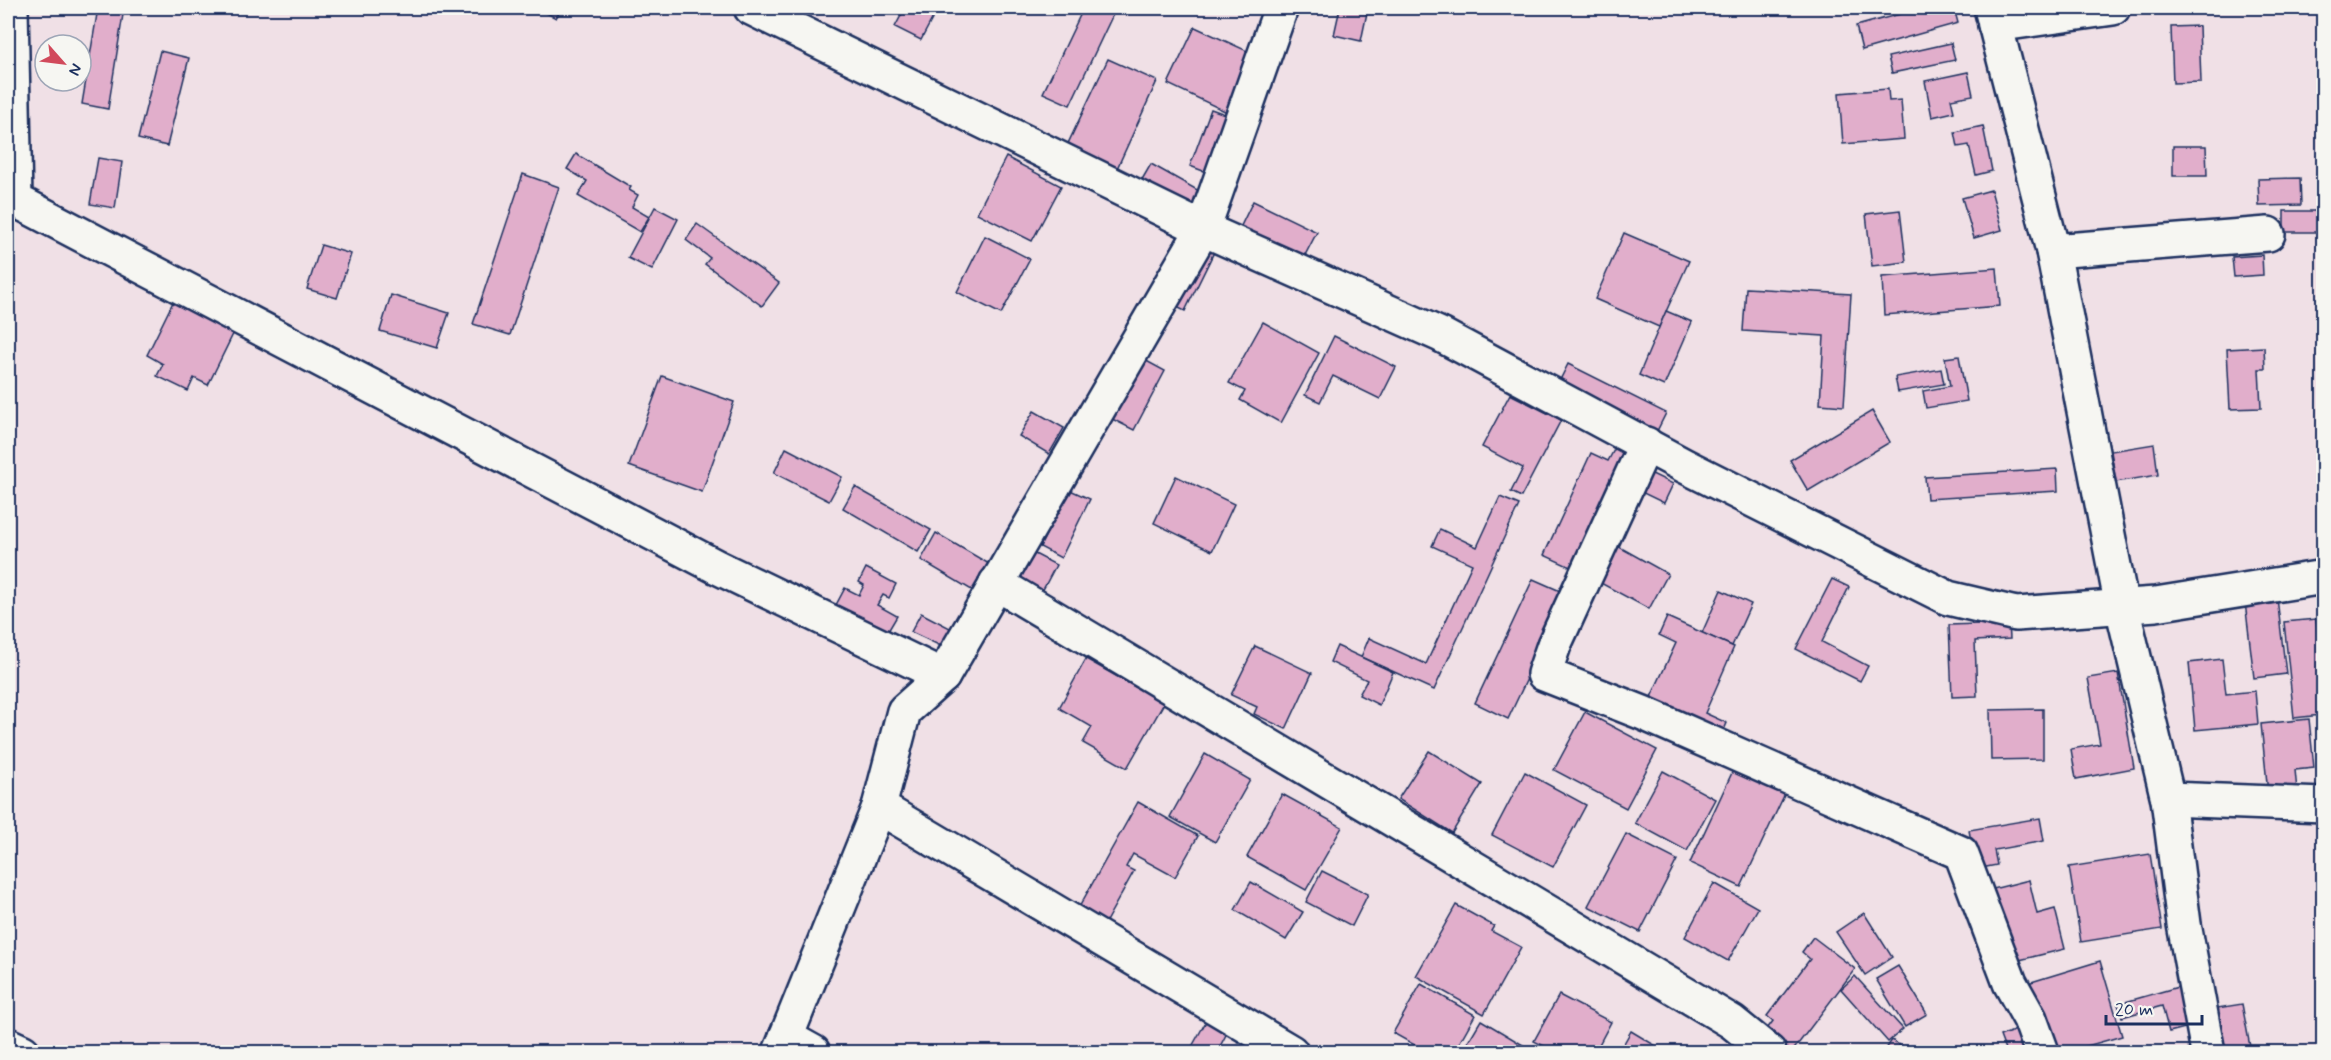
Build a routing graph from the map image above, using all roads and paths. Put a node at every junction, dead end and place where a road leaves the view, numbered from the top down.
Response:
1 (11, 8) edge
2 (751, 8) edge
3 (1281, 8) edge
4 (2114, 8) edge
5 (1993, 16) edge
6 (1203, 229) junction
7 (2268, 234) dead end
8 (2053, 251) junction
9 (1646, 444) junction
10 (2324, 577) edge
11 (996, 583) junction
12 (2122, 607) junction
13 (943, 676) junction
14 (2168, 799) junction
15 (2324, 805) edge
16 (879, 807) junction
17 (8, 1045) edge
18 (793, 1047) edge
19 (23, 1053) edge
20 (1291, 1053) edge
21 (1769, 1053) edge
22 (2042, 1053) edge
23 (2208, 1053) edge

1 - 13 street
2 - 6 street
3 - 6 street
4 - 5 street
5 - 8 street
6 - 9 street
6 - 11 street
7 - 8 street
8 - 12 street
9 - 12 street
9 - 22 street
10 - 12 street
11 - 13 street
11 - 21 street
12 - 14 street
13 - 16 street
14 - 15 street
14 - 23 street
16 - 18 street
16 - 20 street
17 - 19 street

